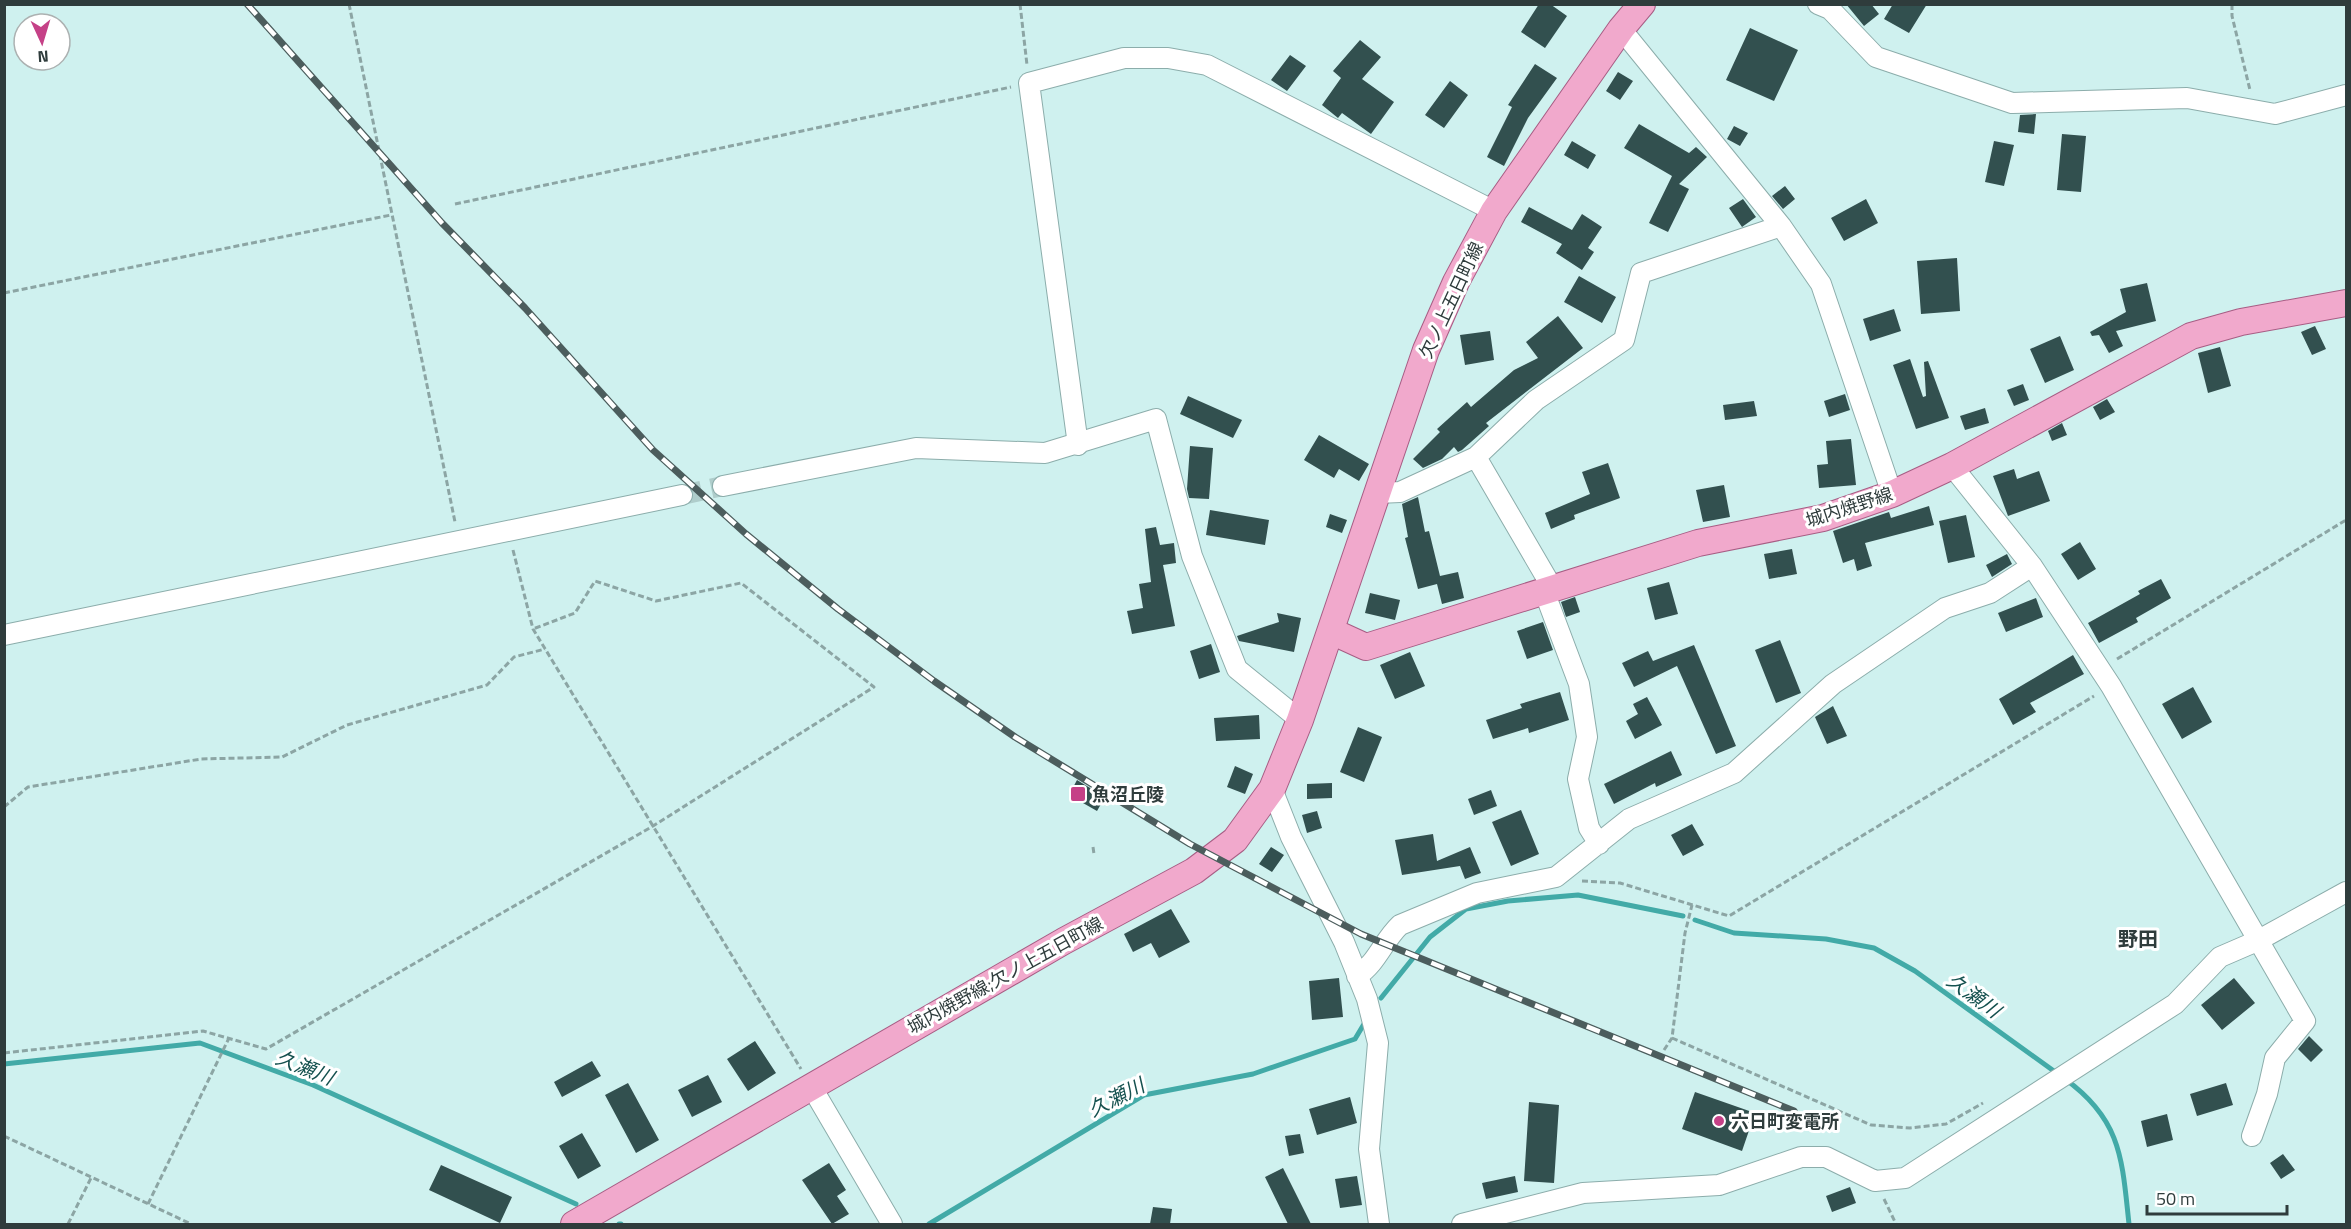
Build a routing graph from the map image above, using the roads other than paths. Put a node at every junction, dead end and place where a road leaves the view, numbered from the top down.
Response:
1 (1818, 4) edge
2 (1631, 13) edge
3 (2346, 95) edge
4 (1494, 211) junction
5 (1781, 226) junction
6 (2346, 303) edge
7 (1078, 445) junction
8 (1476, 457) junction
9 (1952, 466) junction
10 (723, 486) tunnel mouth
11 (1378, 493) junction
12 (1892, 494) junction
13 (682, 495) tunnel mouth
14 (2032, 566) junction
15 (1548, 590) junction
16 (1331, 632) junction
17 (4, 635) edge
18 (1300, 720) junction
19 (1272, 789) junction
20 (1599, 844) junction
21 (2346, 892) edge
22 (2257, 941) junction
23 (1357, 976) junction
24 (811, 1086) junction
25 (2252, 1136) dead end
26 (574, 1224) edge
27 (892, 1224) edge
28 (1379, 1224) edge
29 (1462, 1224) edge

1 - 3 street
2 - 4 main road, 欠ノ上五日町線
2 - 5 street
4 - 7 street
4 - 11 main road, 欠ノ上五日町線
5 - 8 street
5 - 12 street
6 - 9 main road, 城内焼野線
7 - 10 street
7 - 18 street
8 - 11 street
8 - 15 street
9 - 12 main road, 城内焼野線
9 - 14 street
11 - 16 main road, 欠ノ上五日町線
12 - 15 main road, 城内焼野線
13 - 17 street
14 - 20 street
14 - 22 street
15 - 16 main road, 城内焼野線
15 - 20 street
16 - 18 main road, 城内焼野線;欠ノ上五日町線
18 - 19 main road, 城内焼野線;欠ノ上五日町線
19 - 23 street
19 - 24 main road, 城内焼野線;欠ノ上五日町線
20 - 23 street
21 - 22 street
22 - 25 street
22 - 29 street
23 - 28 street
24 - 26 main road, 城内焼野線;欠ノ上五日町線
24 - 27 street

